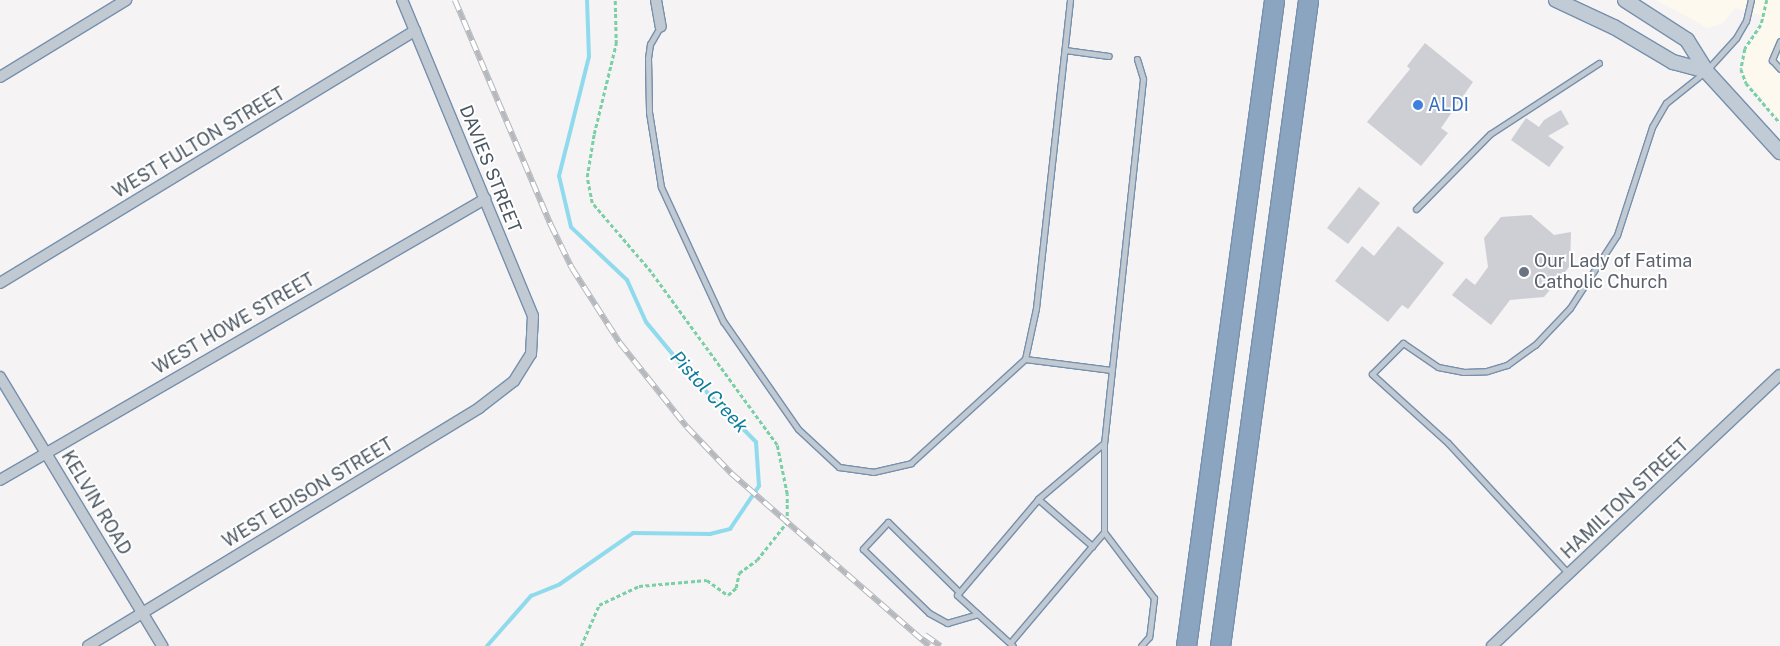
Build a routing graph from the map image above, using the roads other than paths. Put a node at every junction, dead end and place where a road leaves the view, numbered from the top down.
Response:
1 (126, 0) edge
2 (402, 0) edge
3 (656, 0) edge
4 (1070, 0) edge
5 (1274, 0) edge
6 (1308, 0) edge
7 (1318, 0) edge
8 (1556, 0) edge
9 (1624, 0) edge
10 (1751, 0) edge
11 (1305, 22) junction
12 (661, 26) joint
13 (415, 31) junction
14 (1780, 41) edge
15 (1065, 50) junction
16 (1109, 56) dead end
17 (1137, 59) dead end
18 (1599, 63) dead end
19 (1780, 69) edge
20 (1706, 71) junction
21 (0, 77) edge
22 (1780, 152) edge
23 (485, 199) junction
24 (1416, 209) dead end
25 (0, 284) edge
26 (531, 354) joint
27 (1025, 359) junction
28 (1111, 370) junction
29 (1780, 375) edge
30 (0, 377) edge
31 (1104, 443) junction
32 (46, 451) junction
33 (0, 480) edge
34 (1038, 499) junction
35 (1104, 532) junction
36 (1092, 546) junction
37 (1568, 574) junction
38 (959, 592) junction
39 (143, 613) junction
40 (978, 614) junction
41 (1011, 645) edge
42 (88, 646) edge
43 (162, 646) edge
44 (1141, 646) edge
45 (1186, 646) edge
46 (1220, 646) edge
47 (1492, 646) edge

1 - 21 street
2 - 13 street, DAVIES STREET
3 - 12 street
4 - 15 lane
5 - 45 highway
6 - 11 highway
7 - 11 highway
8 - 20 main road
9 - 20 main road
10 - 20 lane
11 - 46 highway
12 - 27 lane
13 - 23 street, DAVIES STREET
13 - 25 street, WEST FULTON STREET
14 - 19 lane
15 - 16 lane
15 - 27 lane
17 - 28 lane
18 - 24 lane
20 - 22 main road
20 - 37 lane
23 - 26 street, DAVIES STREET
23 - 32 street, WEST HOWE STREET
26 - 39 street, WEST EDISON STREET
27 - 28 lane
28 - 31 lane
29 - 37 street, HAMILTON STREET
30 - 32 street, KELVIN ROAD
31 - 34 lane
31 - 35 lane
32 - 33 street, WEST HOWE STREET
32 - 39 street, KELVIN ROAD
34 - 36 lane
34 - 38 lane
35 - 36 lane
35 - 44 lane
36 - 41 lane
37 - 47 street, HAMILTON STREET
38 - 40 lane
38 - 40 lane
39 - 42 street, WEST EDISON STREET
39 - 43 street, KELVIN ROAD
40 - 41 lane

